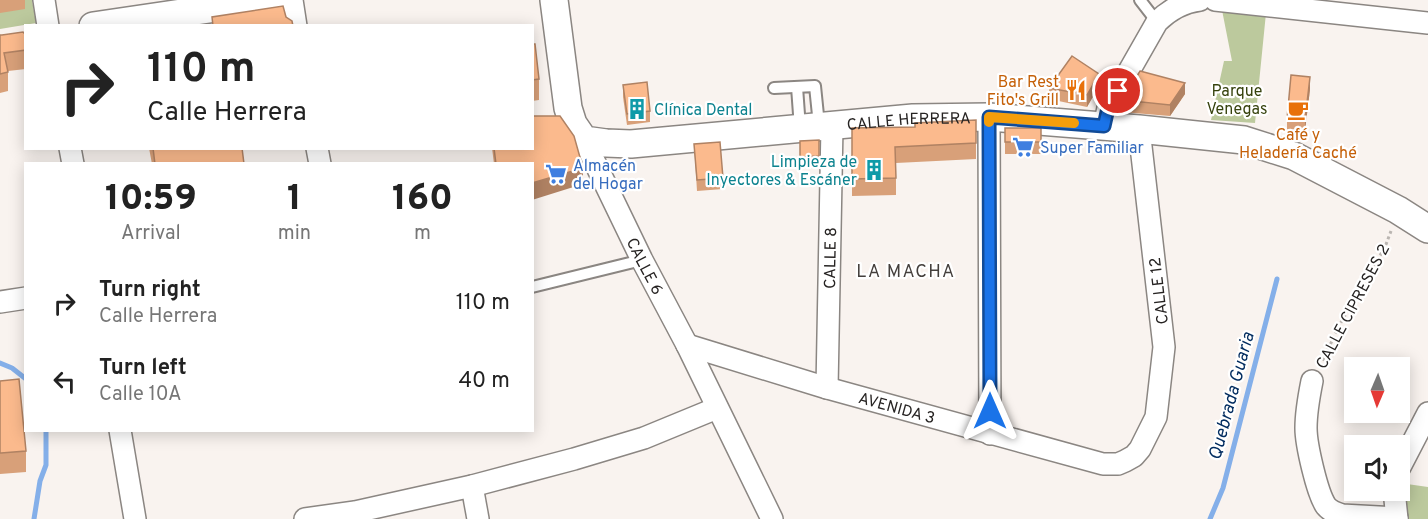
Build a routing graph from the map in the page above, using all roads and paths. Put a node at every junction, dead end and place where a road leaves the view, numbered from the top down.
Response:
1 (44, 0) edge
2 (271, 0) edge
3 (292, 0) edge
4 (554, 0) edge
5 (1140, 0) edge
6 (1200, 0) edge
7 (1215, 0) edge
8 (1157, 22) junction
9 (1428, 23) edge
10 (48, 24) edge
11 (107, 24) edge
12 (296, 24) edge
13 (797, 87) junction
14 (774, 88) dead end
15 (989, 117) junction
16 (1104, 126) junction
17 (817, 127) junction
18 (1139, 129) junction
19 (584, 140) junction
20 (1398, 210) junction
21 (1428, 220) edge
22 (1428, 229) edge
23 (642, 260) junction
24 (534, 287) edge
25 (24, 298) edge
26 (0, 302) edge
27 (687, 345) junction
28 (1312, 381) joint
29 (827, 388) junction
30 (717, 408) junction
31 (1428, 413) edge
32 (120, 432) edge
33 (990, 434) junction
34 (1410, 448) edge
35 (1140, 449) joint
36 (472, 486) junction
37 (1395, 501) edge
38 (1397, 518) edge
39 (135, 519) edge
40 (305, 519) edge
41 (478, 519) edge
42 (772, 519) edge

1 - 10 street
2 - 11 street
3 - 12 street
4 - 19 street, CALLE 6
5 - 8 lane
6 - 8 street
7 - 9 street
8 - 16 street
13 - 14 lane
13 - 17 lane
13 - 17 lane
15 - 16 street, CALLE HERRERA
15 - 17 street, CALLE HERRERA
15 - 33 street
16 - 18 street, CALLE HERRERA
17 - 19 street, CALLE HERRERA
17 - 29 street, CALLE 8
18 - 20 street, CALLE HERRERA
18 - 35 street, CALLE 12
19 - 23 street, CALLE 6
20 - 21 street
20 - 22 street, CALLE HERRERA
20 - 28 path, CALLE CIPRESES 2
23 - 24 lane
23 - 27 street, CALLE 6
25 - 26 street
27 - 29 street, AVENIDA 3
27 - 30 street, CALLE 6
28 - 38 street, CALLE CIPRESES 2
29 - 33 street, AVENIDA 3
30 - 36 street
30 - 42 street, CALLE 6
31 - 34 street
32 - 39 street
33 - 35 street, AVENIDA 3
36 - 40 street
36 - 41 street
37 - 38 street

